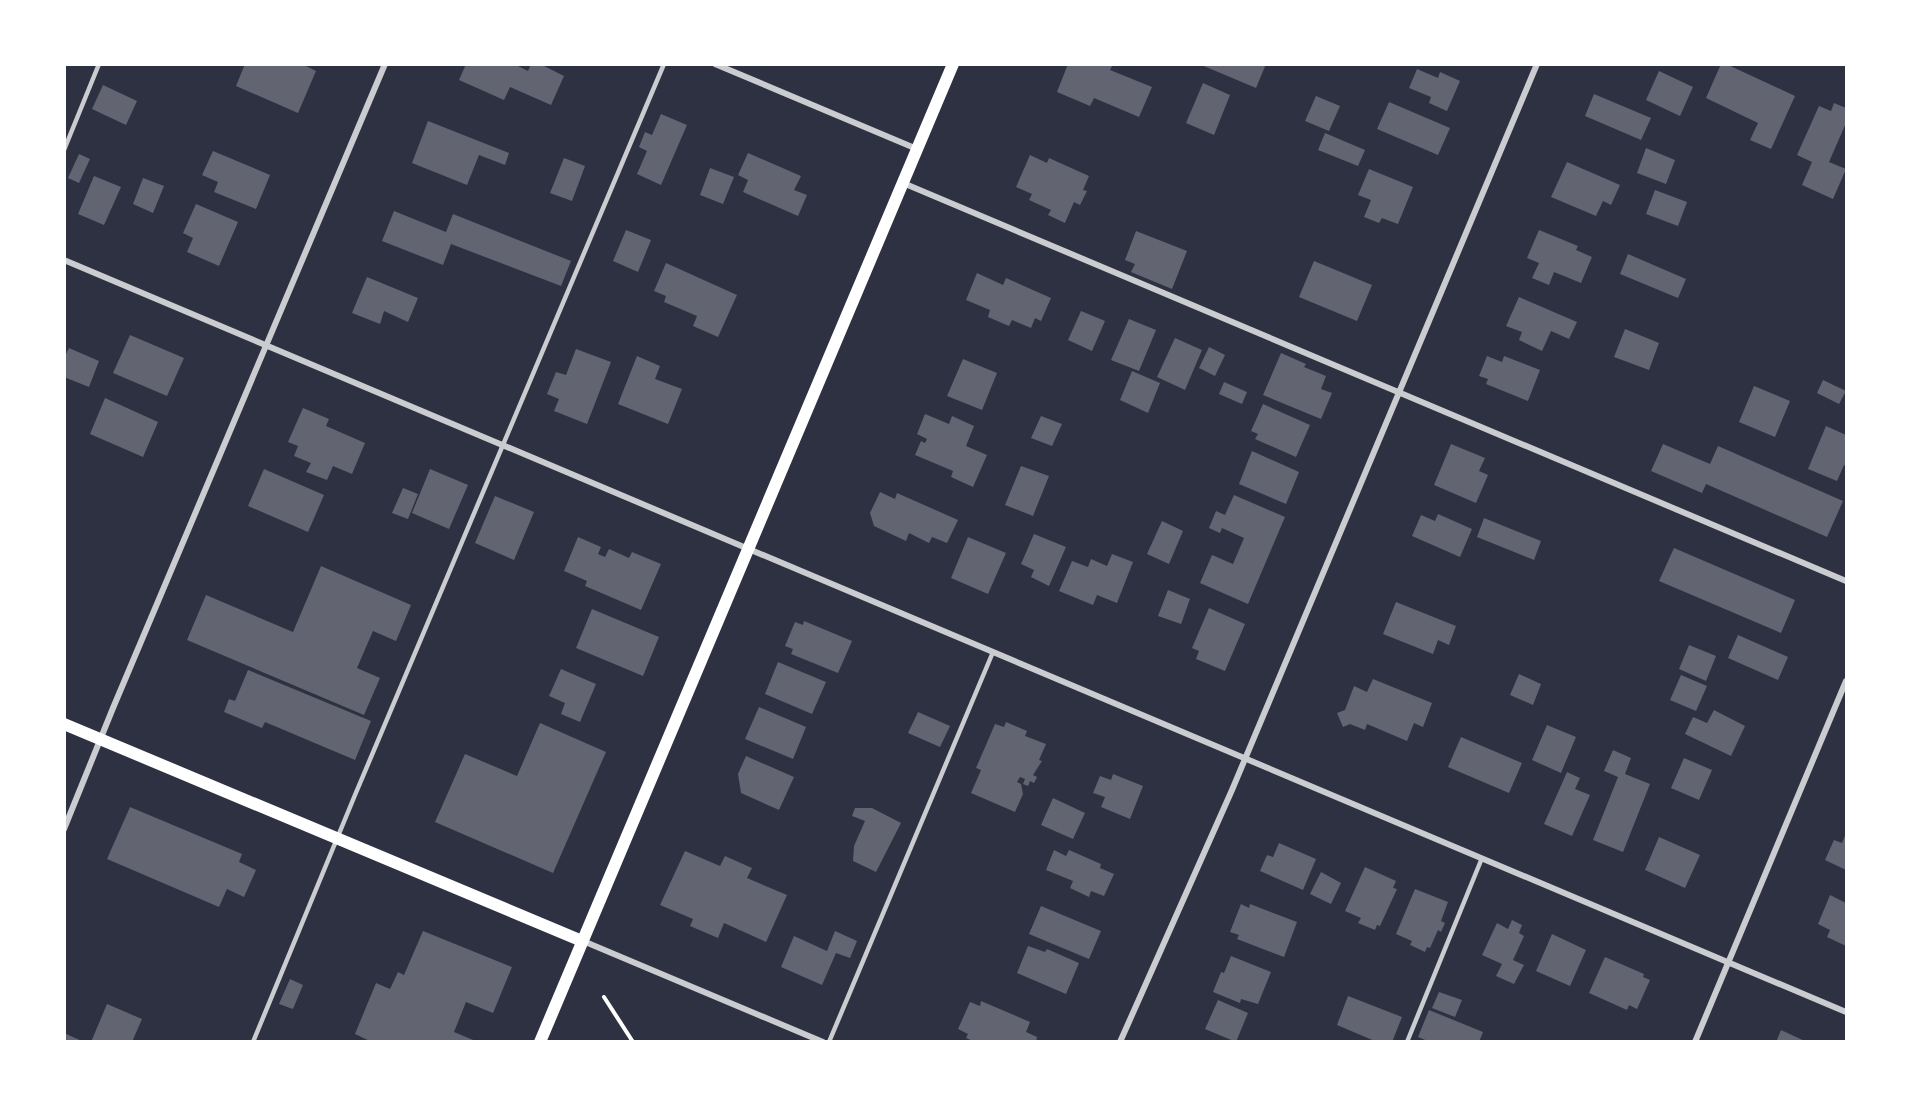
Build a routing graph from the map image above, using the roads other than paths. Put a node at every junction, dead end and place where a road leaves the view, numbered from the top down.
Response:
1 (99, 64) edge
2 (385, 64) edge
3 (664, 64) edge
4 (715, 64) edge
5 (953, 64) edge
6 (1537, 64) edge
7 (917, 149) junction
8 (64, 150) edge
9 (903, 183) junction
10 (64, 260) edge
11 (266, 345) junction
12 (1399, 394) junction
13 (503, 445) junction
14 (748, 549) junction
15 (1846, 581) edge
16 (993, 652) junction
17 (1846, 681) edge
18 (64, 724) edge
19 (101, 739) junction
20 (1245, 758) junction
21 (64, 828) edge
22 (338, 838) junction
23 (1482, 858) junction
24 (582, 941) junction
25 (1728, 962) junction
26 (1846, 1012) edge
27 (253, 1041) edge
28 (540, 1041) edge
29 (823, 1041) edge
30 (829, 1041) edge
31 (1120, 1041) edge
32 (1407, 1041) edge
33 (1695, 1041) edge

1 - 8 lane
2 - 11 street
3 - 13 lane
4 - 7 street
5 - 7 main road
6 - 12 street
7 - 9 main road
9 - 12 street
9 - 14 main road
10 - 11 street
11 - 13 street
11 - 19 street
12 - 15 street
12 - 20 street
13 - 14 street
13 - 22 lane
14 - 16 street
14 - 24 main road
16 - 20 street
16 - 30 lane
17 - 25 street
18 - 19 main road
19 - 21 street
19 - 22 main road
20 - 23 street
20 - 31 street
22 - 24 main road
22 - 27 lane
23 - 25 street
23 - 32 lane
24 - 28 main road
24 - 29 street
25 - 26 street
25 - 33 street

